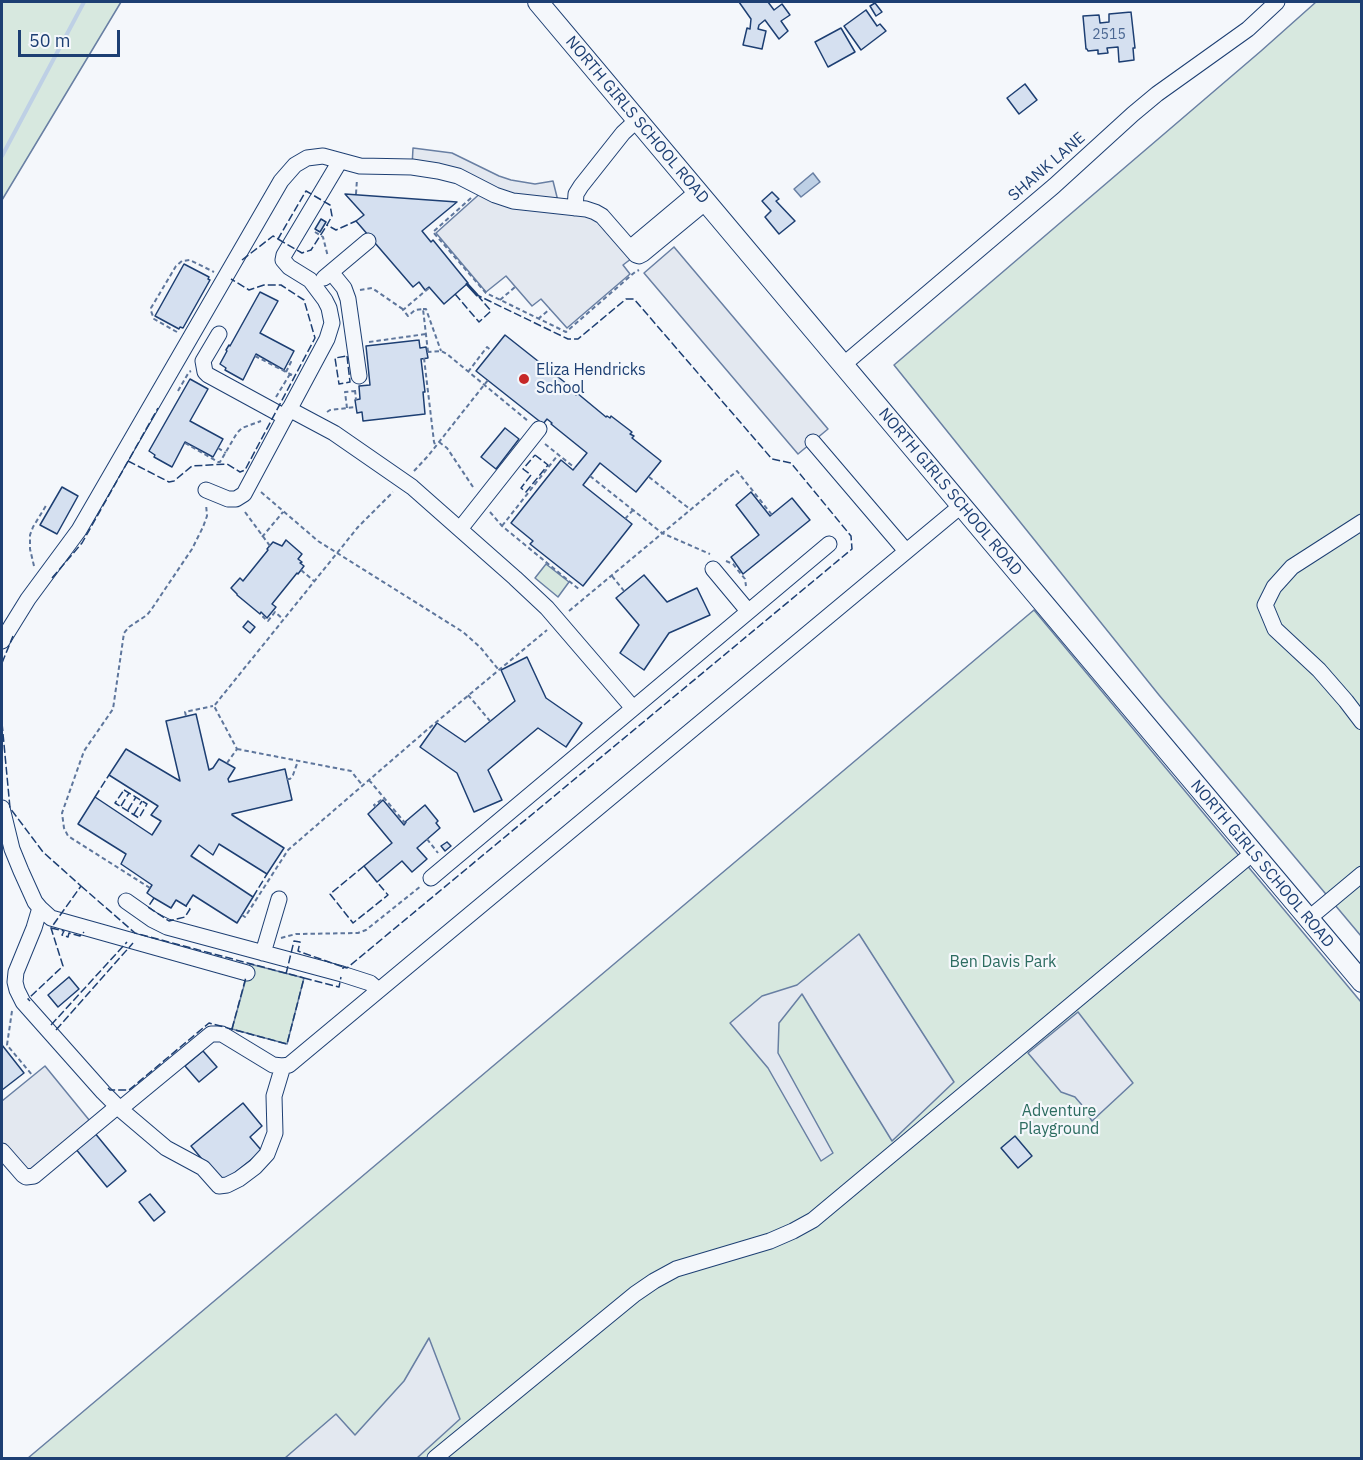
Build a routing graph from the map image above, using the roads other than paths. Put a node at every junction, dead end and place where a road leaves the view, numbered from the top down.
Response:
1 (538, 2) edge
2 (1277, 2) edge
3 (637, 120) junction
4 (340, 161) junction
5 (702, 196) junction
6 (575, 208) junction
7 (368, 241) dead end
8 (332, 272) junction
9 (315, 285) junction
10 (219, 334) dead end
11 (843, 365) junction
12 (356, 383) road end
13 (280, 411) junction
14 (538, 429) road end
15 (813, 442) dead end
16 (206, 490) road end
17 (962, 505) junction
18 (1362, 522) edge
19 (460, 529) junction
20 (829, 544) dead end
21 (906, 551) junction
22 (716, 562) road end
23 (748, 611) junction
24 (2, 641) edge
25 (633, 708) junction
26 (1362, 722) edge
27 (2, 808) edge
28 (1253, 853) junction
29 (1362, 874) edge
30 (431, 878) road end
31 (279, 899) dead end
32 (126, 902) dead end
33 (40, 908) junction
34 (1308, 919) junction
35 (263, 953) junction
36 (247, 973) dead end
37 (1362, 982) edge
38 (8, 985) edge
39 (378, 990) junction
40 (283, 1066) junction
41 (119, 1108) junction
42 (2, 1151) edge
43 (435, 1458) edge

1 - 3 main road, NORTH GIRLS SCHOOL ROAD
2 - 11 street, SHANK LANE
3 - 5 main road, NORTH GIRLS SCHOOL ROAD
3 - 6 street
4 - 6 street
4 - 9 street
4 - 24 street
5 - 6 street
5 - 11 main road, NORTH GIRLS SCHOOL ROAD
7 - 8 street
8 - 9 street
8 - 12 street
9 - 13 street
10 - 13 street
11 - 17 main road, NORTH GIRLS SCHOOL ROAD
13 - 16 street
13 - 19 street
14 - 19 street
15 - 21 street
17 - 21 street
17 - 28 main road, NORTH GIRLS SCHOOL ROAD
18 - 26 street
19 - 25 street
20 - 23 street
21 - 39 street
22 - 23 street
23 - 25 street
25 - 30 street
27 - 33 street
28 - 34 main road, NORTH GIRLS SCHOOL ROAD
28 - 43 street
29 - 34 street
31 - 35 street
32 - 35 street
33 - 36 street
33 - 38 street
34 - 37 main road, NORTH GIRLS SCHOOL ROAD
35 - 39 street
38 - 41 street
39 - 40 street
40 - 41 street
40 - 41 street
41 - 42 street

